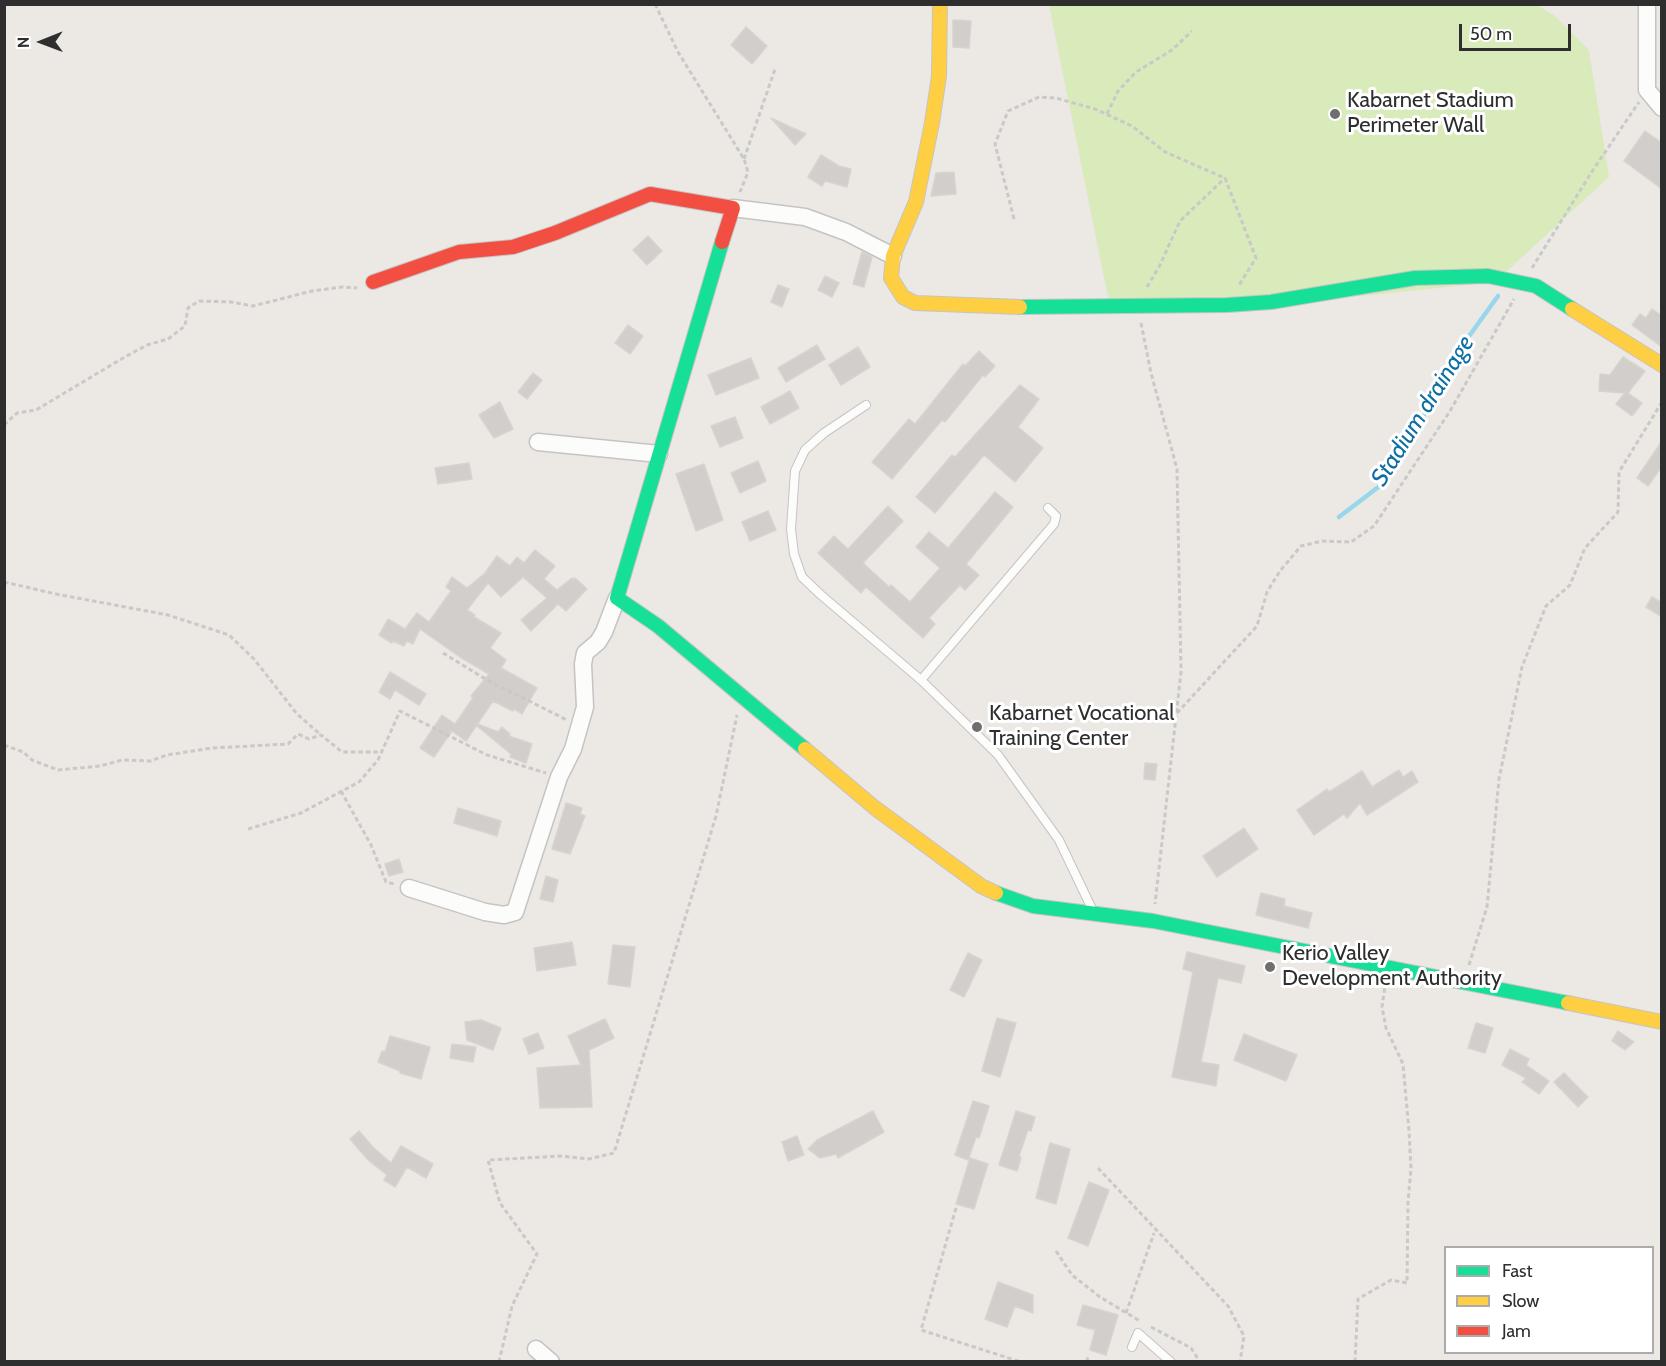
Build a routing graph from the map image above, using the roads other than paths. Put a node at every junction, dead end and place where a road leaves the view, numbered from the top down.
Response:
1 (940, 4) edge
2 (1647, 4) edge
3 (1662, 108) edge
4 (734, 208) junction
5 (893, 255) junction
6 (373, 282) road end
7 (1662, 365) edge
8 (866, 405) dead end
9 (538, 442) dead end
10 (659, 454) junction
11 (1048, 508) dead end
12 (617, 598) junction
13 (921, 680) junction
14 (409, 888) road end
15 (1093, 912) junction
16 (1662, 1022) edge
17 (1132, 1347) dead end
18 (536, 1348) dead end
19 (551, 1362) edge
20 (1171, 1362) edge

1 - 5 street
2 - 3 street
4 - 5 street
4 - 6 street
4 - 10 street
5 - 7 street
8 - 13 lane
9 - 10 street
10 - 12 street
11 - 13 lane
12 - 14 street
12 - 15 street
13 - 15 lane
15 - 16 street
17 - 20 lane
18 - 19 street

